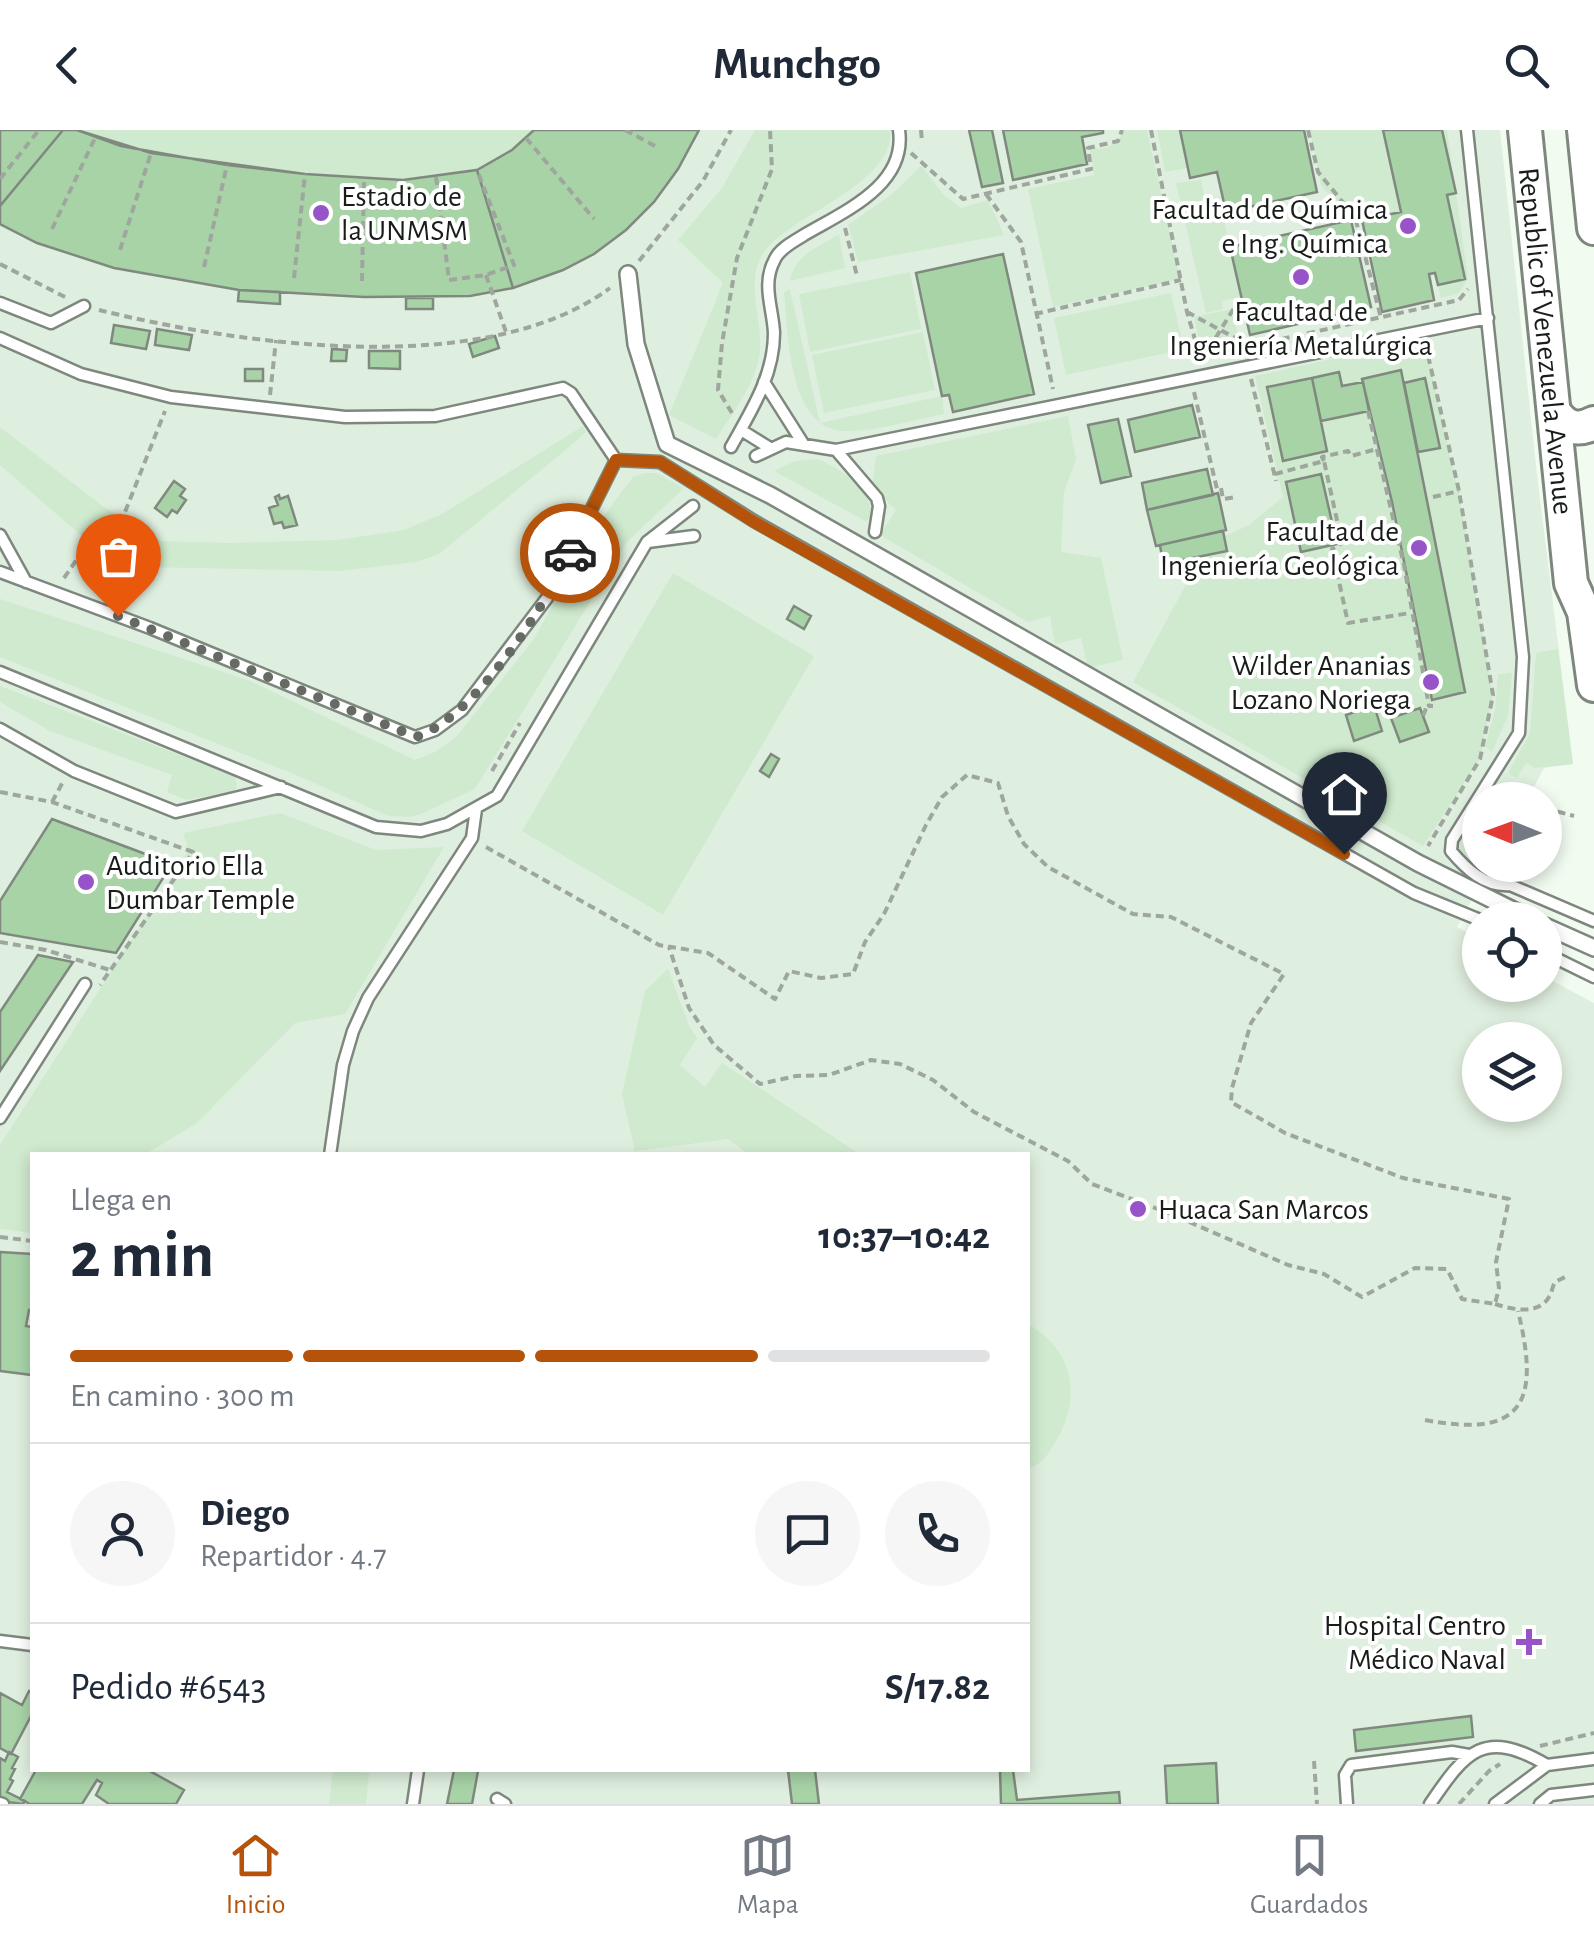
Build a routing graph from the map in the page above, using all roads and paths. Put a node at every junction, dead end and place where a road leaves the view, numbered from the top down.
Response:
1 (39, 130) edge
2 (625, 130) edge
3 (731, 130) edge
4 (770, 130) edge
5 (900, 130) edge
6 (920, 130) edge
7 (1122, 130) edge
8 (1151, 130) edge
9 (1308, 130) edge
10 (1467, 130) edge
11 (1524, 130) edge
12 (1584, 130) edge
13 (95, 138) dead end
14 (526, 138) dead end
15 (922, 141) dead end
16 (657, 147) dead end
17 (902, 148) junction
18 (151, 153) dead end
19 (227, 165) dead end
20 (478, 170) dead end
21 (305, 174) dead end
22 (436, 177) dead end
23 (0, 179) edge
24 (364, 179) dead end
25 (986, 194) junction
26 (594, 218) dead end
27 (844, 224) dead end
28 (1594, 228) edge
29 (52, 230) dead end
30 (120, 250) dead end
31 (0, 264) edge
32 (204, 267) dead end
33 (628, 274) junction
34 (486, 275) junction
35 (857, 276) dead end
36 (1471, 277) dead end
37 (294, 278) dead end
38 (1181, 280) junction
39 (362, 281) dead end
40 (1239, 300) dead end
41 (0, 303) edge
42 (84, 306) junction
43 (1188, 312) junction
44 (1035, 314) junction
45 (1380, 316) junction
46 (1488, 318) junction
47 (1220, 330) junction
48 (506, 332) junction
49 (0, 338) edge
50 (1385, 338) junction
51 (276, 340) junction
52 (1418, 344) dead end
53 (1250, 374) dead end
54 (764, 382) junction
55 (1193, 388) dead end
56 (1054, 394) dead end
57 (171, 397) junction
58 (270, 408) junction
59 (1368, 411) dead end
60 (732, 412) dead end
61 (1554, 413) junction
62 (1594, 423) edge
63 (741, 430) junction
64 (804, 445) junction
65 (731, 446) dead end
66 (770, 448) junction
67 (1377, 449) junction
68 (836, 450) junction
69 (756, 456) dead end
70 (616, 460) junction
71 (1324, 462) junction
72 (1274, 474) junction
73 (1276, 481) dead end
74 (1459, 491) junction
75 (1236, 497) dead end
76 (1434, 497) dead end
77 (693, 506) dead end
78 (875, 532) dead end
79 (0, 535) edge
80 (694, 536) dead end
81 (647, 542) junction
82 (0, 572) edge
83 (1594, 572) edge
84 (26, 582) junction
85 (54, 592) junction
86 (1584, 612) junction
87 (1412, 613) junction
88 (0, 672) edge
89 (1594, 685) edge
90 (1423, 716) dead end
91 (0, 729) edge
92 (70, 768) junction
93 (1489, 782) edge
94 (282, 787) junction
95 (0, 792) edge
96 (52, 802) junction
97 (476, 809) junction
98 (1562, 813) edge
99 (1574, 816) dead end
100 (1462, 827) edge
101 (472, 838) junction
102 (1462, 862) edge
103 (1418, 863) junction
104 (1490, 882) edge
105 (1508, 882) edge
106 (1510, 885) junction
107 (1497, 902) edge
108 (1462, 913) edge
109 (1594, 921) edge
110 (1562, 934) edge
111 (0, 942) edge
112 (669, 947) junction
113 (1594, 948) edge
114 (1562, 962) edge
115 (110, 970) junction
116 (1594, 978) edge
117 (85, 984) dead end
118 (100, 985) dead end
119 (0, 1118) edge
120 (330, 1152) edge
121 (0, 1237) edge
122 (30, 1241) edge
123 (1567, 1276) dead end
124 (1495, 1304) junction
125 (1518, 1312) junction
126 (1425, 1420) dead end
127 (0, 1641) edge
128 (30, 1645) edge
129 (1469, 1755) junction
130 (1594, 1760) edge
131 (1314, 1761) dead end
132 (1548, 1765) junction
133 (418, 1772) edge
134 (1594, 1790) edge
135 (413, 1804) edge
136 (1317, 1804) edge
137 (1347, 1804) edge
138 (1430, 1804) edge
139 (1495, 1804) edge
140 (1540, 1804) edge

1 - 23 path
2 - 16 path
3 - 33 path
4 - 60 path
5 - 17 lane
6 - 15 path
7 - 25 path
8 - 38 path
9 - 45 path
10 - 46 lane
11 - 61 main road, Republic of Venezuela Avenue
12 - 28 main road, Republic of Venezuela Avenue
13 - 29 path
14 - 26 path
17 - 25 path
17 - 54 lane
18 - 30 path
19 - 32 path
20 - 34 path
21 - 37 path
22 - 34 path
24 - 39 path
25 - 44 path
27 - 35 path
31 - 42 path
33 - 48 path
33 - 103 street
34 - 48 path
36 - 45 path
38 - 43 path
38 - 44 path
40 - 47 path
41 - 42 lane
42 - 51 path
43 - 47 path
43 - 47 path
44 - 56 path
45 - 47 path
45 - 50 path
46 - 50 lane
46 - 93 lane
48 - 51 path
49 - 57 lane
50 - 68 lane
51 - 58 path
52 - 74 path
53 - 72 path
54 - 63 lane
54 - 64 lane
55 - 75 path
57 - 58 lane
57 - 85 path
58 - 70 lane
59 - 67 path
61 - 62 main road
61 - 86 main road, Republic of Venezuela Avenue
63 - 65 lane
63 - 66 lane
64 - 66 lane
64 - 68 lane
66 - 69 lane
67 - 71 path
67 - 87 path
68 - 78 lane
70 - 85 lane
70 - 108 lane, bridge
71 - 72 path
71 - 87 path
72 - 73 path
74 - 76 path
74 - 103 path
77 - 81 lane
79 - 84 lane
80 - 81 lane
81 - 97 lane
82 - 84 lane
83 - 86 main road, Republic of Venezuela Avenue
84 - 85 lane
86 - 89 main road, Republic of Venezuela Avenue
87 - 90 path
88 - 94 lane
91 - 92 lane
92 - 94 lane
92 - 96 path
94 - 97 lane
95 - 96 path
96 - 115 path
97 - 101 lane
98 - 99 path
100 - 102 lane
101 - 112 path
101 - 120 lane
103 - 107 street
104 - 106 lane
105 - 106 lane
106 - 109 lane
110 - 113 street
111 - 115 path
112 - 124 path
112 - 124 path
114 - 116 lane
115 - 118 path
117 - 119 lane
121 - 122 path
123 - 125 path
124 - 125 path
125 - 126 path
127 - 128 lane
129 - 132 lane
129 - 137 lane
129 - 138 lane
130 - 132 lane
131 - 136 path
132 - 139 lane
133 - 135 lane
134 - 140 lane

